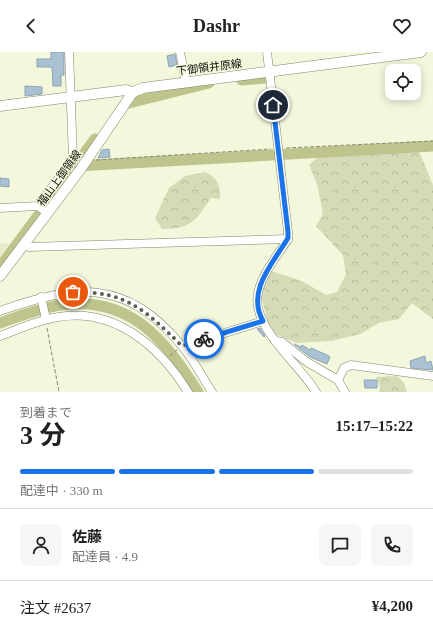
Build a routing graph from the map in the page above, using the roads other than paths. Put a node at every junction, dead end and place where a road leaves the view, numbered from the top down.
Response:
1 (69, 52) edge
2 (180, 52) edge
3 (267, 52) edge
4 (421, 52) edge
5 (270, 72) junction
6 (186, 82) junction
7 (133, 92) junction
8 (71, 97) junction
9 (0, 106) edge
10 (0, 208) edge
11 (43, 209) junction
12 (288, 238) junction
13 (23, 245) junction
14 (0, 276) edge
15 (41, 298) junction
16 (0, 311) edge
17 (46, 318) junction
18 (263, 321) junction
19 (0, 336) edge
20 (275, 341) junction
21 (182, 347) junction
22 (433, 376) edge
23 (338, 380) junction
24 (188, 392) edge
25 (212, 392) edge
26 (316, 392) edge
27 (345, 392) edge

1 - 8 street
2 - 6 street
3 - 5 street
4 - 5 main road, 下御領井原線
5 - 6 main road, 下御領井原線
5 - 12 street
6 - 7 main road, 下御領井原線
7 - 8 main road, 下御領井原線
7 - 11 main road, 福山上御領線
8 - 9 main road, 下御領井原線
8 - 11 street
10 - 11 street
11 - 13 main road, 福山上御領線
12 - 13 street
12 - 18 street
13 - 14 main road, 福山上御領線
15 - 16 street
15 - 17 street
15 - 21 street
17 - 19 street
17 - 24 street
18 - 20 street
18 - 21 street
20 - 23 street
20 - 26 street
21 - 25 street
22 - 23 street
23 - 27 street

